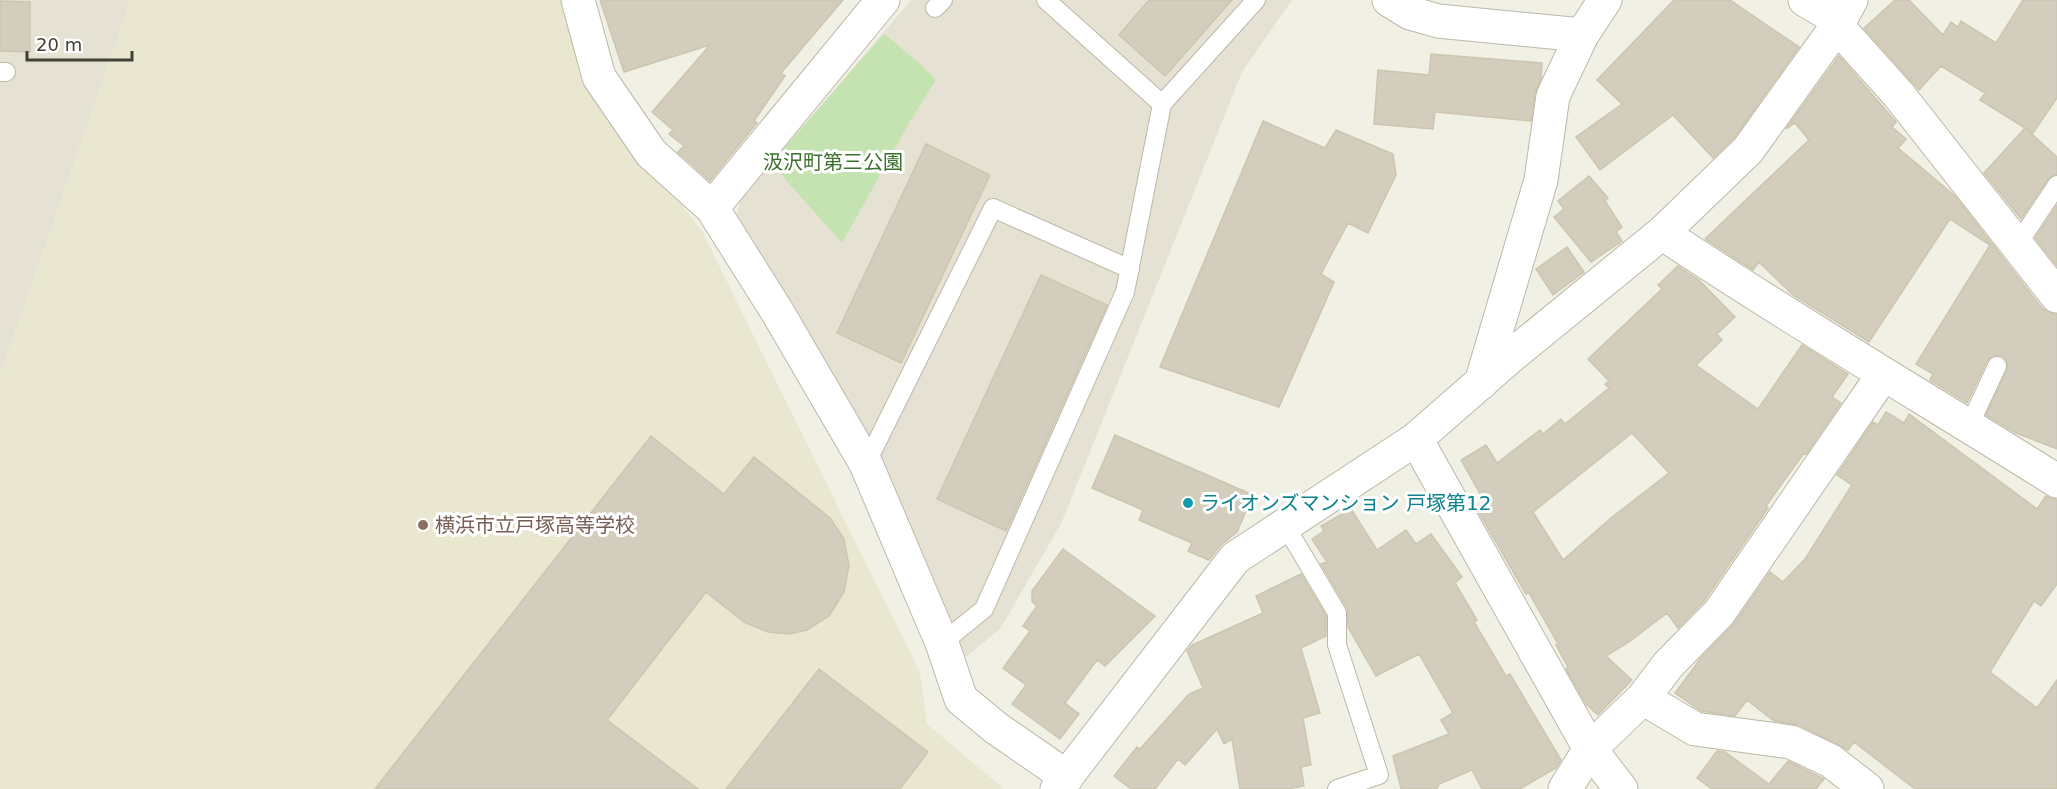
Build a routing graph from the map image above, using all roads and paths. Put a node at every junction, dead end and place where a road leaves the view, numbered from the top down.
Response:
1 (578, 0) edge
2 (883, 0) edge
3 (1256, 0) edge
4 (1389, 0) edge
5 (1605, 0) edge
6 (1805, 0) edge
7 (1055, 3) edge
8 (1488, 13) edge
9 (1842, 15) edge
10 (1582, 35) junction
11 (1162, 104) junction
12 (2057, 185) edge
13 (712, 208) junction
14 (1662, 233) junction
15 (2017, 245) junction
16 (1130, 269) junction
17 (2057, 296) edge
18 (1997, 366) dead end
19 (1883, 375) junction
20 (1480, 385) junction
21 (1969, 426) junction
22 (1416, 439) junction
23 (866, 464) junction
24 (2057, 481) edge
25 (1285, 525) junction
26 (942, 643) junction
27 (1643, 698) junction
28 (1590, 749) junction
29 (1062, 783) edge
30 (1336, 789) edge
31 (1565, 789) edge
32 (1621, 789) edge
33 (1867, 789) edge

1 - 13 street
2 - 13 street
3 - 11 lane
4 - 8 street
5 - 10 street
6 - 9 street
7 - 11 lane
8 - 10 street
9 - 14 street
9 - 15 street
10 - 20 street
11 - 16 lane
12 - 15 lane
13 - 23 street
14 - 19 street
14 - 20 street
15 - 17 street
16 - 23 lane
16 - 26 lane
18 - 21 lane
19 - 21 street
19 - 27 street
20 - 22 street
21 - 24 street
22 - 25 street
22 - 28 street
23 - 26 street
25 - 29 street
25 - 30 lane
26 - 29 street
27 - 28 street
27 - 33 street
28 - 31 street
28 - 32 street

